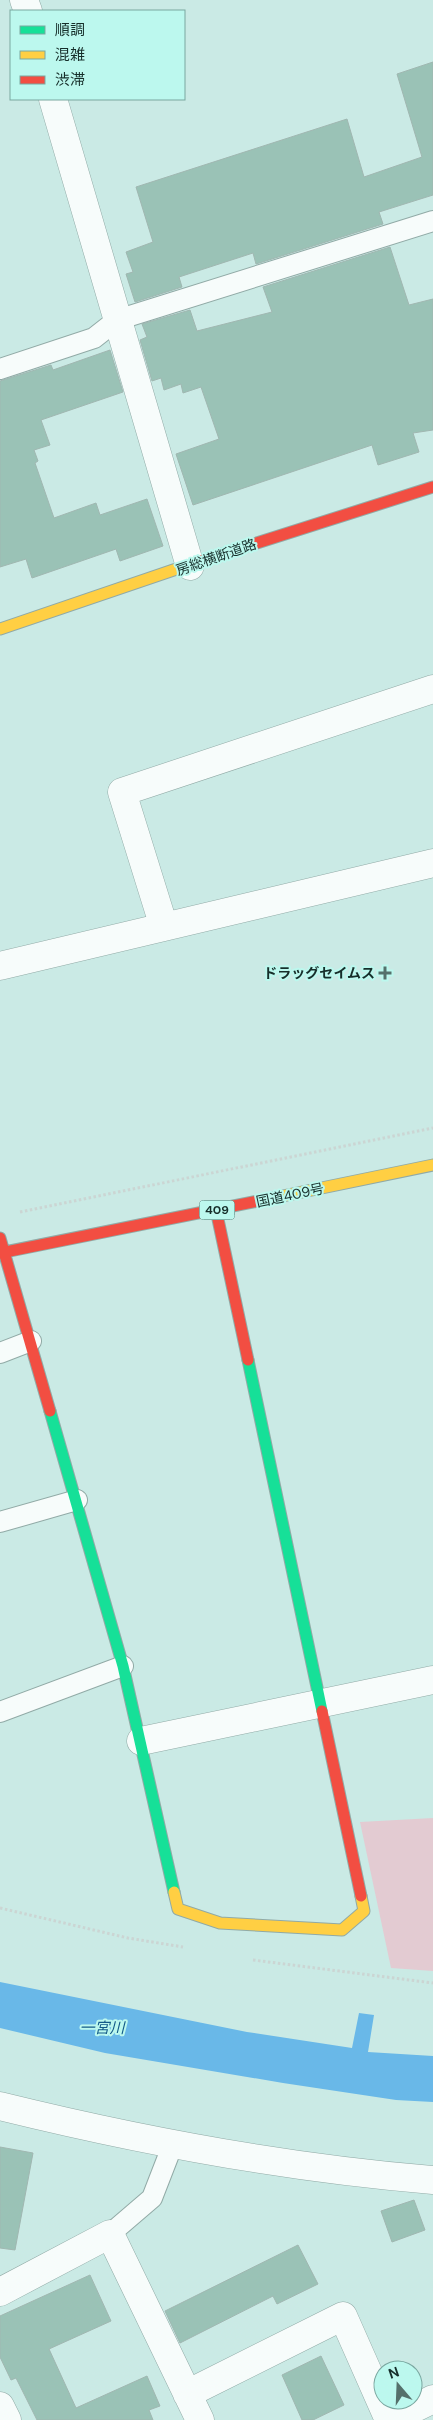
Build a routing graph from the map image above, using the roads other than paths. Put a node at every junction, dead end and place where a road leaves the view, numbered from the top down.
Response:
1 (53, 100) edge
2 (433, 221) edge
3 (117, 320) junction
4 (0, 369) edge
5 (433, 487) edge
6 (190, 566) junction
7 (0, 629) edge
8 (433, 689) edge
9 (433, 863) edge
10 (164, 927) junction
11 (0, 966) edge
12 (433, 1165) edge
13 (216, 1210) junction
14 (0, 1238) edge
15 (2, 1253) edge
16 (31, 1341) junction
17 (0, 1353) edge
18 (77, 1500) junction
19 (0, 1522) edge
20 (123, 1666) junction
21 (433, 1680) edge
22 (319, 1703) junction
23 (0, 1712) edge
24 (141, 1741) junction
25 (0, 2106) edge
26 (173, 2144) junction
27 (433, 2180) edge
28 (110, 2234) junction
29 (0, 2270) edge
30 (31, 2277) junction
31 (0, 2292) edge
32 (187, 2394) junction
33 (433, 2399) edge
34 (0, 2406) edge
35 (7, 2420) edge
36 (200, 2420) edge
37 (390, 2420) edge

1 - 3 street
2 - 3 lane
3 - 4 lane
3 - 6 street
5 - 6 main road, 房総横断道路
6 - 7 main road, 房総横断道路
8 - 10 street
9 - 10 street
10 - 11 street
12 - 13 main road, 国道409号 / 409
13 - 15 main road, 国道409号 / 409
13 - 22 main road
14 - 15 main road
15 - 16 main road
16 - 17 lane
16 - 18 main road
18 - 19 lane
18 - 20 main road
20 - 23 lane
20 - 24 main road
21 - 22 street
22 - 24 street
22 - 24 main road
25 - 26 street
26 - 27 street
26 - 28 lane
28 - 30 street
28 - 32 street
29 - 30 street
30 - 31 street
32 - 36 street
32 - 37 street
33 - 37 street
34 - 35 street

